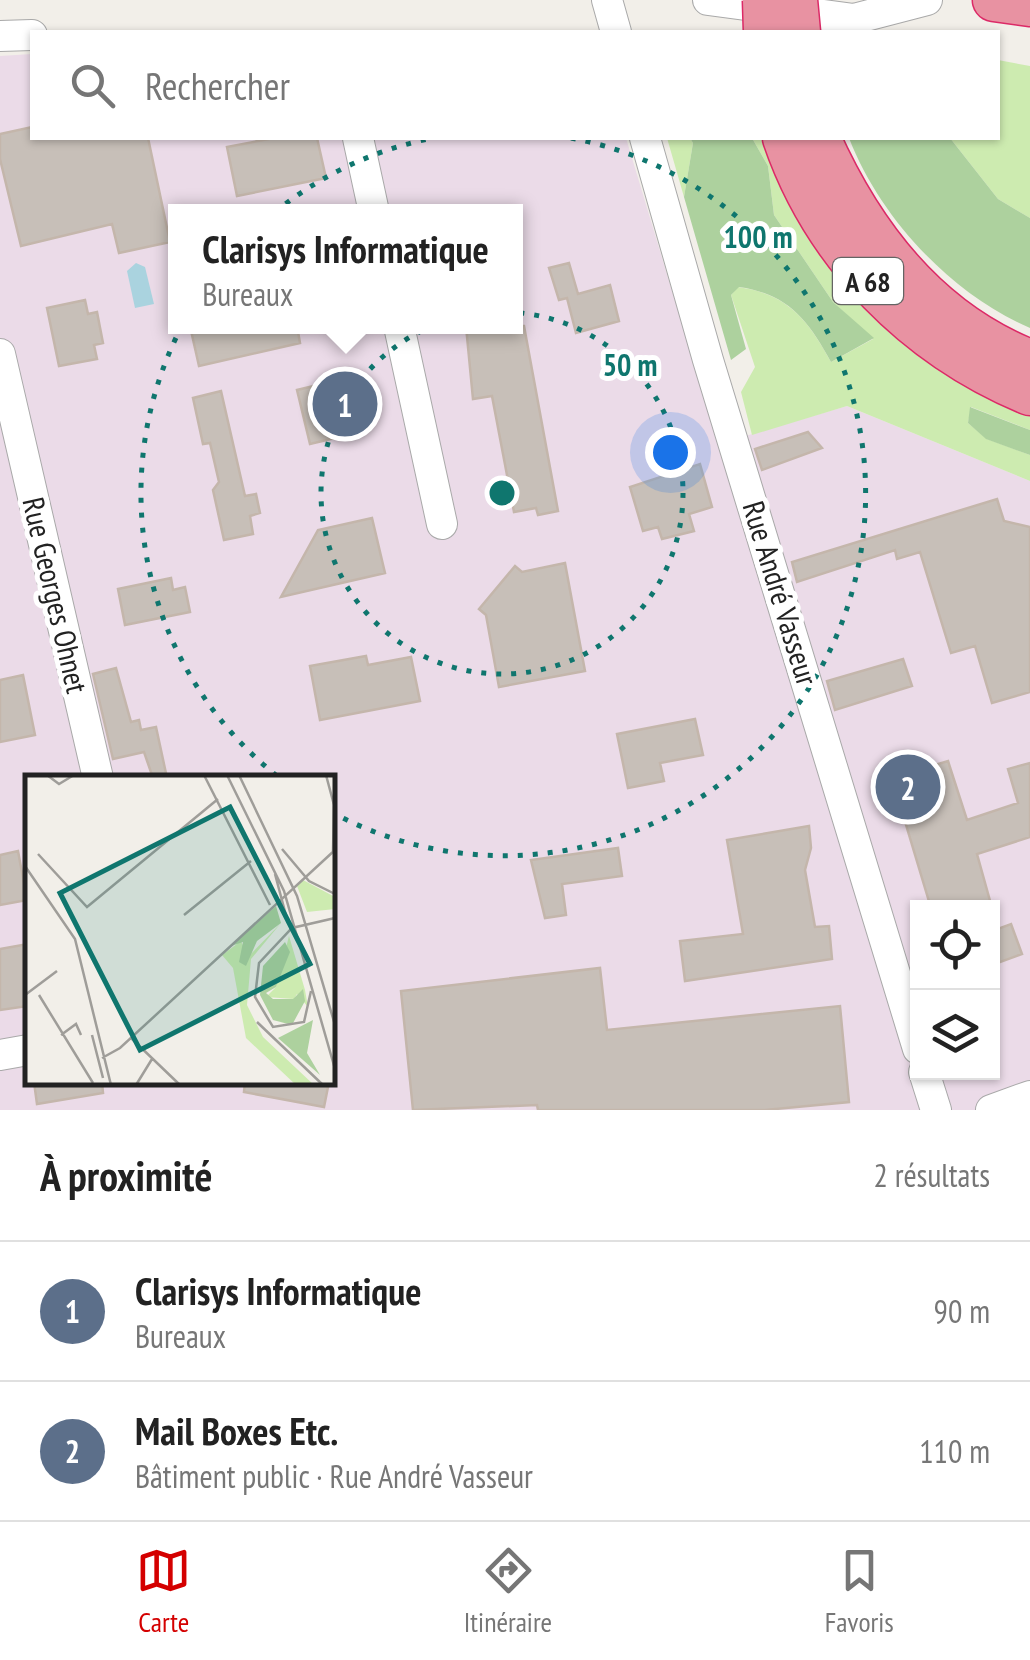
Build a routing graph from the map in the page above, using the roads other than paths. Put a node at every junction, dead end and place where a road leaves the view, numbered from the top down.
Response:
1 (708, 0) edge
2 (764, 0) edge
3 (796, 0) edge
4 (927, 0) edge
5 (766, 30) edge
6 (799, 30) edge
7 (30, 35) edge
8 (0, 36) edge
9 (358, 140) edge
10 (647, 140) edge
11 (785, 140) edge
12 (821, 140) edge
13 (372, 204) edge
14 (401, 334) edge
15 (0, 354) edge
16 (1030, 361) edge
17 (1030, 394) edge
18 (442, 524) dead end
19 (97, 775) edge
20 (910, 1023) edge
21 (25, 1051) edge
22 (0, 1055) edge
23 (927, 1080) edge
24 (1030, 1096) edge
25 (936, 1110) edge
26 (991, 1110) edge

1 - 4 street
2 - 5 highway, bridge
3 - 6 highway, bridge
7 - 8 street
9 - 13 street
10 - 20 street, Rue André Vasseur
11 - 17 highway, A 68
12 - 16 highway, A 68
14 - 18 street
15 - 19 street, Rue Georges Ohnet
21 - 22 street
23 - 25 street
24 - 26 street

